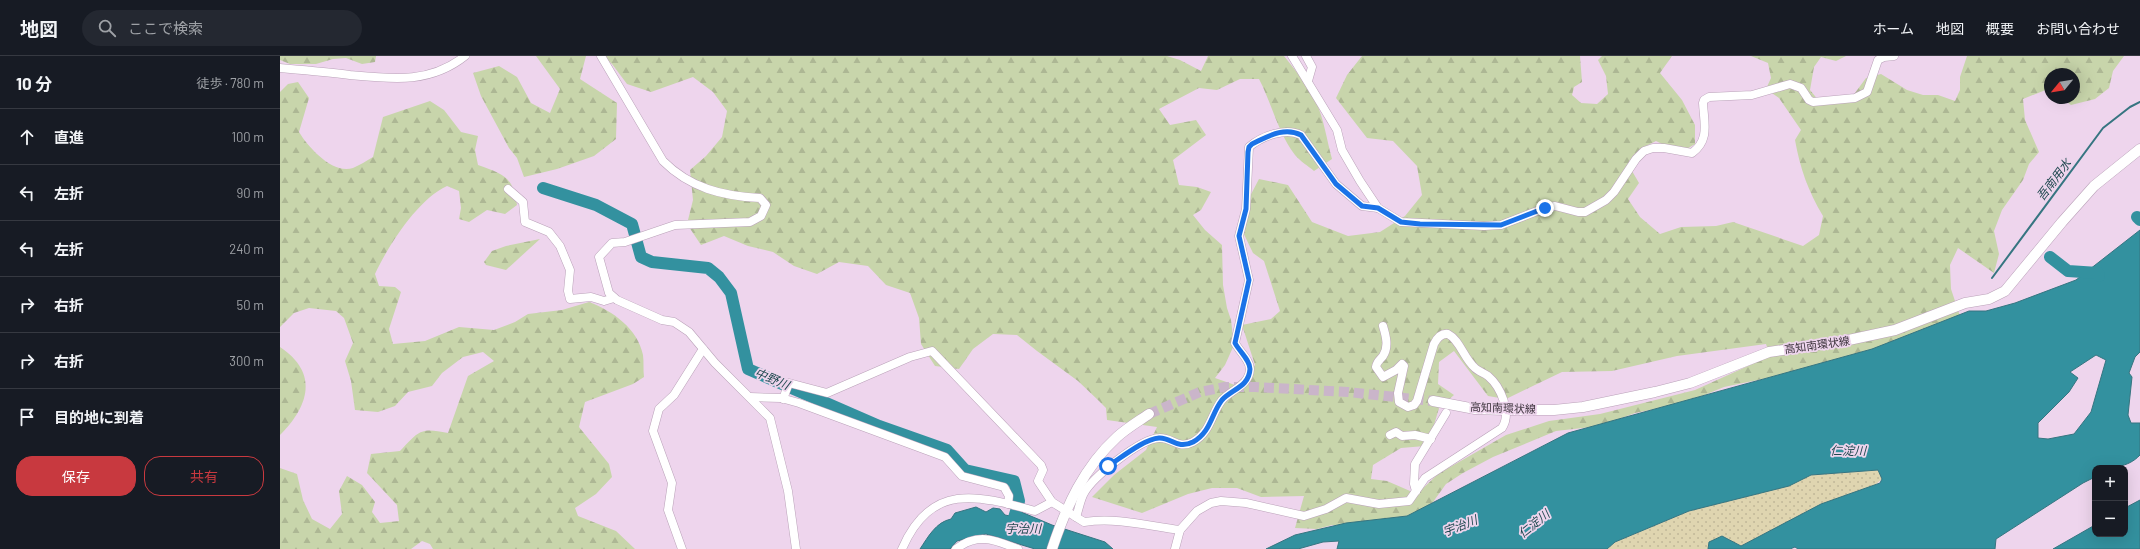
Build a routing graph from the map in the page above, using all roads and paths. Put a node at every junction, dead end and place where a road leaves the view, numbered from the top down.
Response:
1 (464, 56) edge
2 (601, 56) edge
3 (1292, 56) edge
4 (1306, 56) edge
5 (1894, 56) edge
6 (280, 68) edge
7 (1308, 81) junction
8 (2140, 149) edge
9 (508, 189) dead end
10 (1378, 208) junction
11 (614, 298) junction
12 (1384, 326) dead end
13 (703, 349) junction
14 (750, 397) junction
15 (783, 398) junction
16 (1434, 401) tunnel mouth
17 (1506, 410) junction
18 (1446, 413) dead end
19 (1149, 414) tunnel mouth
20 (1390, 435) dead end
21 (1431, 439) junction
22 (1416, 491) junction
23 (1052, 502) junction
24 (1008, 504) junction
25 (1067, 510) junction
26 (1076, 516) junction
27 (1180, 530) junction
28 (682, 549) edge
29 (796, 549) edge
30 (902, 549) edge
31 (956, 549) edge
32 (1018, 549) edge
33 (1052, 549) edge
34 (1175, 549) edge

1 - 6 street
2 - 11 street
3 - 7 street
4 - 7 street
5 - 10 street
7 - 10 street
8 - 17 main road, 高知南環状線
9 - 11 street
10 - 26 street
11 - 13 street
12 - 17 street
13 - 14 street
13 - 28 street
14 - 15 street
14 - 29 street
15 - 23 street
15 - 24 street
16 - 17 main road, 高知南環状線
17 - 22 street
18 - 21 street
19 - 25 main road
20 - 21 street
21 - 22 street
22 - 27 street
23 - 24 street
23 - 25 street
24 - 30 street
25 - 26 street
25 - 33 main road
26 - 27 street
27 - 34 street
31 - 32 street

